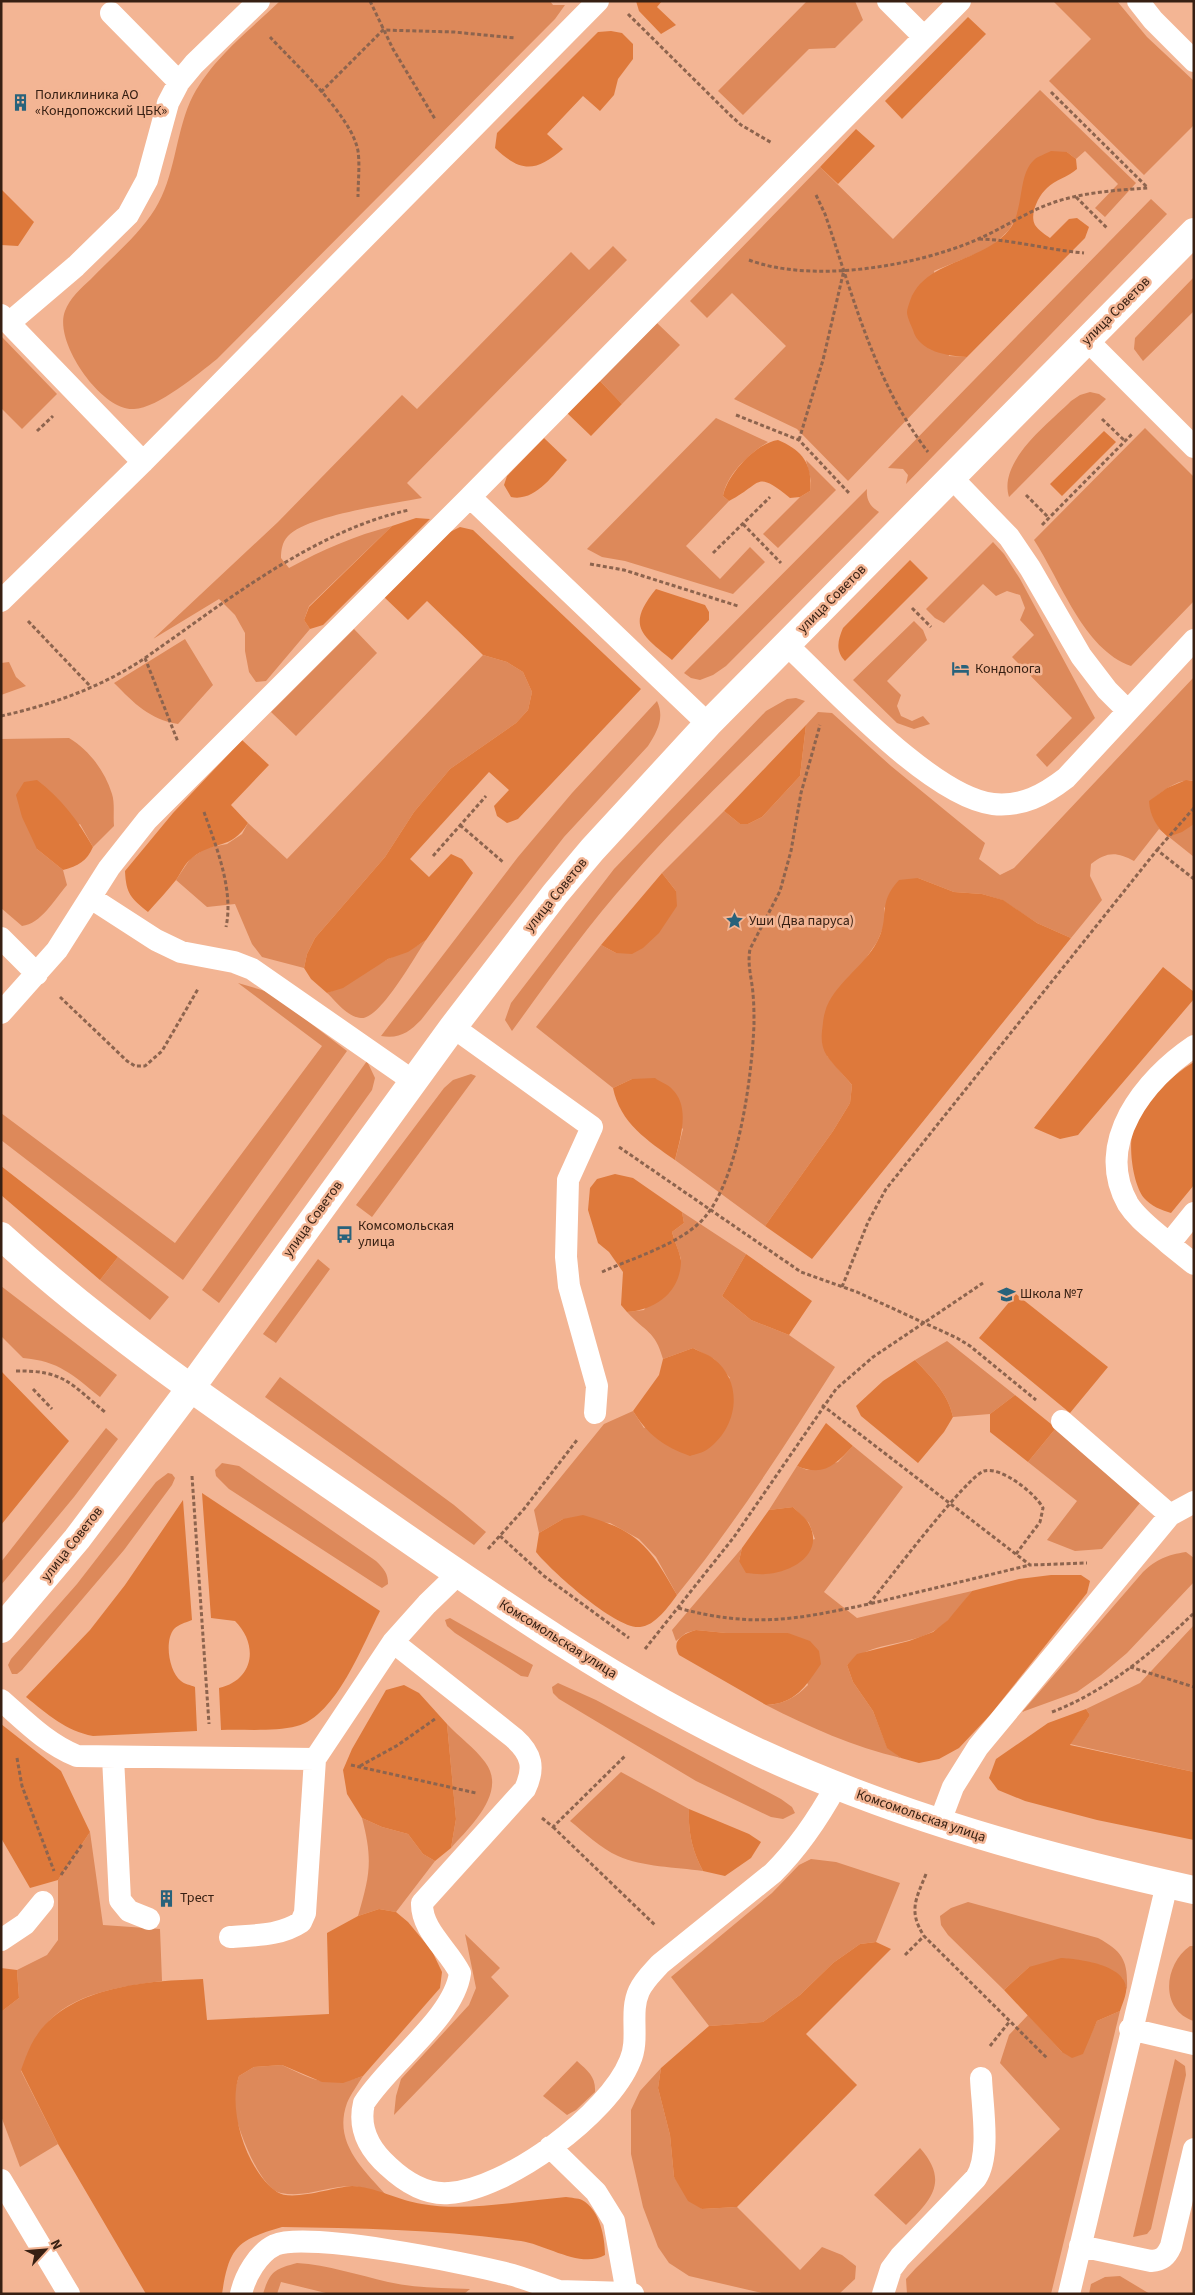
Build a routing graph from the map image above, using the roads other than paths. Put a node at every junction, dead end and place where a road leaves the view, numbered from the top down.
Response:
1 (598, 1) edge
2 (888, 1) edge
3 (960, 1) edge
4 (1138, 1) edge
5 (253, 7) edge
6 (111, 14) dead end
7 (924, 37) junction
8 (1194, 61) edge
9 (179, 82) junction
10 (1194, 232) edge
11 (5, 319) edge
12 (1087, 340) junction
13 (1194, 447) edge
14 (143, 462) junction
15 (952, 478) junction
16 (470, 497) junction
17 (3, 600) edge
18 (1194, 640) edge
19 (787, 645) junction
20 (1128, 711) junction
21 (708, 724) junction
22 (91, 898) junction
23 (1, 938) edge
24 (37, 974) junction
25 (1, 1013) edge
26 (454, 1027) junction
27 (1194, 1046) edge
28 (413, 1081) junction
29 (1194, 1213) edge
30 (1, 1236) edge
31 (1169, 1244) junction
32 (1194, 1264) edge
33 (190, 1389) junction
34 (595, 1413) road end
35 (1062, 1422) dead end
36 (1194, 1502) edge
37 (1170, 1515) junction
38 (458, 1574) junction
39 (1, 1629) edge
40 (393, 1642) junction
41 (1, 1700) edge
42 (113, 1757) junction
43 (315, 1759) junction
44 (836, 1786) junction
45 (939, 1824) junction
46 (1166, 1884) junction
47 (1194, 1890) edge
48 (43, 1902) dead end
49 (149, 1919) dead end
50 (230, 1937) dead end
51 (1, 1940) edge
52 (1130, 2029) junction
53 (1194, 2044) edge
54 (980, 2078) dead end
55 (550, 2147) junction
56 (1194, 2149) edge
57 (1, 2180) edge
58 (1080, 2246) junction
59 (558, 2292) edge
60 (627, 2293) edge
61 (69, 2294) edge
62 (241, 2294) edge
63 (634, 2294) edge
64 (882, 2294) edge
65 (1069, 2294) edge

1 - 14 lane
2 - 7 lane
3 - 7 lane
4 - 8 lane
5 - 9 lane
6 - 9 lane
7 - 16 lane
9 - 11 lane
10 - 12 street, улица Советов
11 - 14 lane
12 - 13 lane
12 - 15 street, улица Советов
14 - 17 lane
15 - 19 street, улица Советов
15 - 20 lane
16 - 21 lane
16 - 22 lane
18 - 20 lane
19 - 20 lane
19 - 21 street, улица Советов
21 - 26 street, улица Советов
22 - 24 lane
22 - 28 lane
23 - 24 lane
24 - 25 lane
26 - 28 street, улица Советов
26 - 34 lane
27 - 31 lane
28 - 33 street, улица Советов
29 - 31 lane
30 - 33 street, Комсомольская улица
31 - 32 lane
33 - 38 street, Комсомольская улица
33 - 39 street, улица Советов
35 - 37 lane
36 - 37 lane
37 - 45 lane
38 - 40 lane
38 - 44 street, Комсомольская улица
40 - 43 lane
40 - 55 lane
41 - 42 lane
42 - 43 lane
42 - 49 lane
43 - 50 lane
44 - 45 street, Комсомольская улица
44 - 55 lane
45 - 46 street, Комсомольская улица
46 - 47 street, Комсомольская улица
46 - 52 lane
48 - 51 lane
52 - 53 lane
52 - 58 lane
54 - 64 lane
55 - 60 lane
56 - 58 lane
57 - 61 lane
58 - 65 lane
59 - 60 lane
59 - 62 lane
60 - 63 lane

